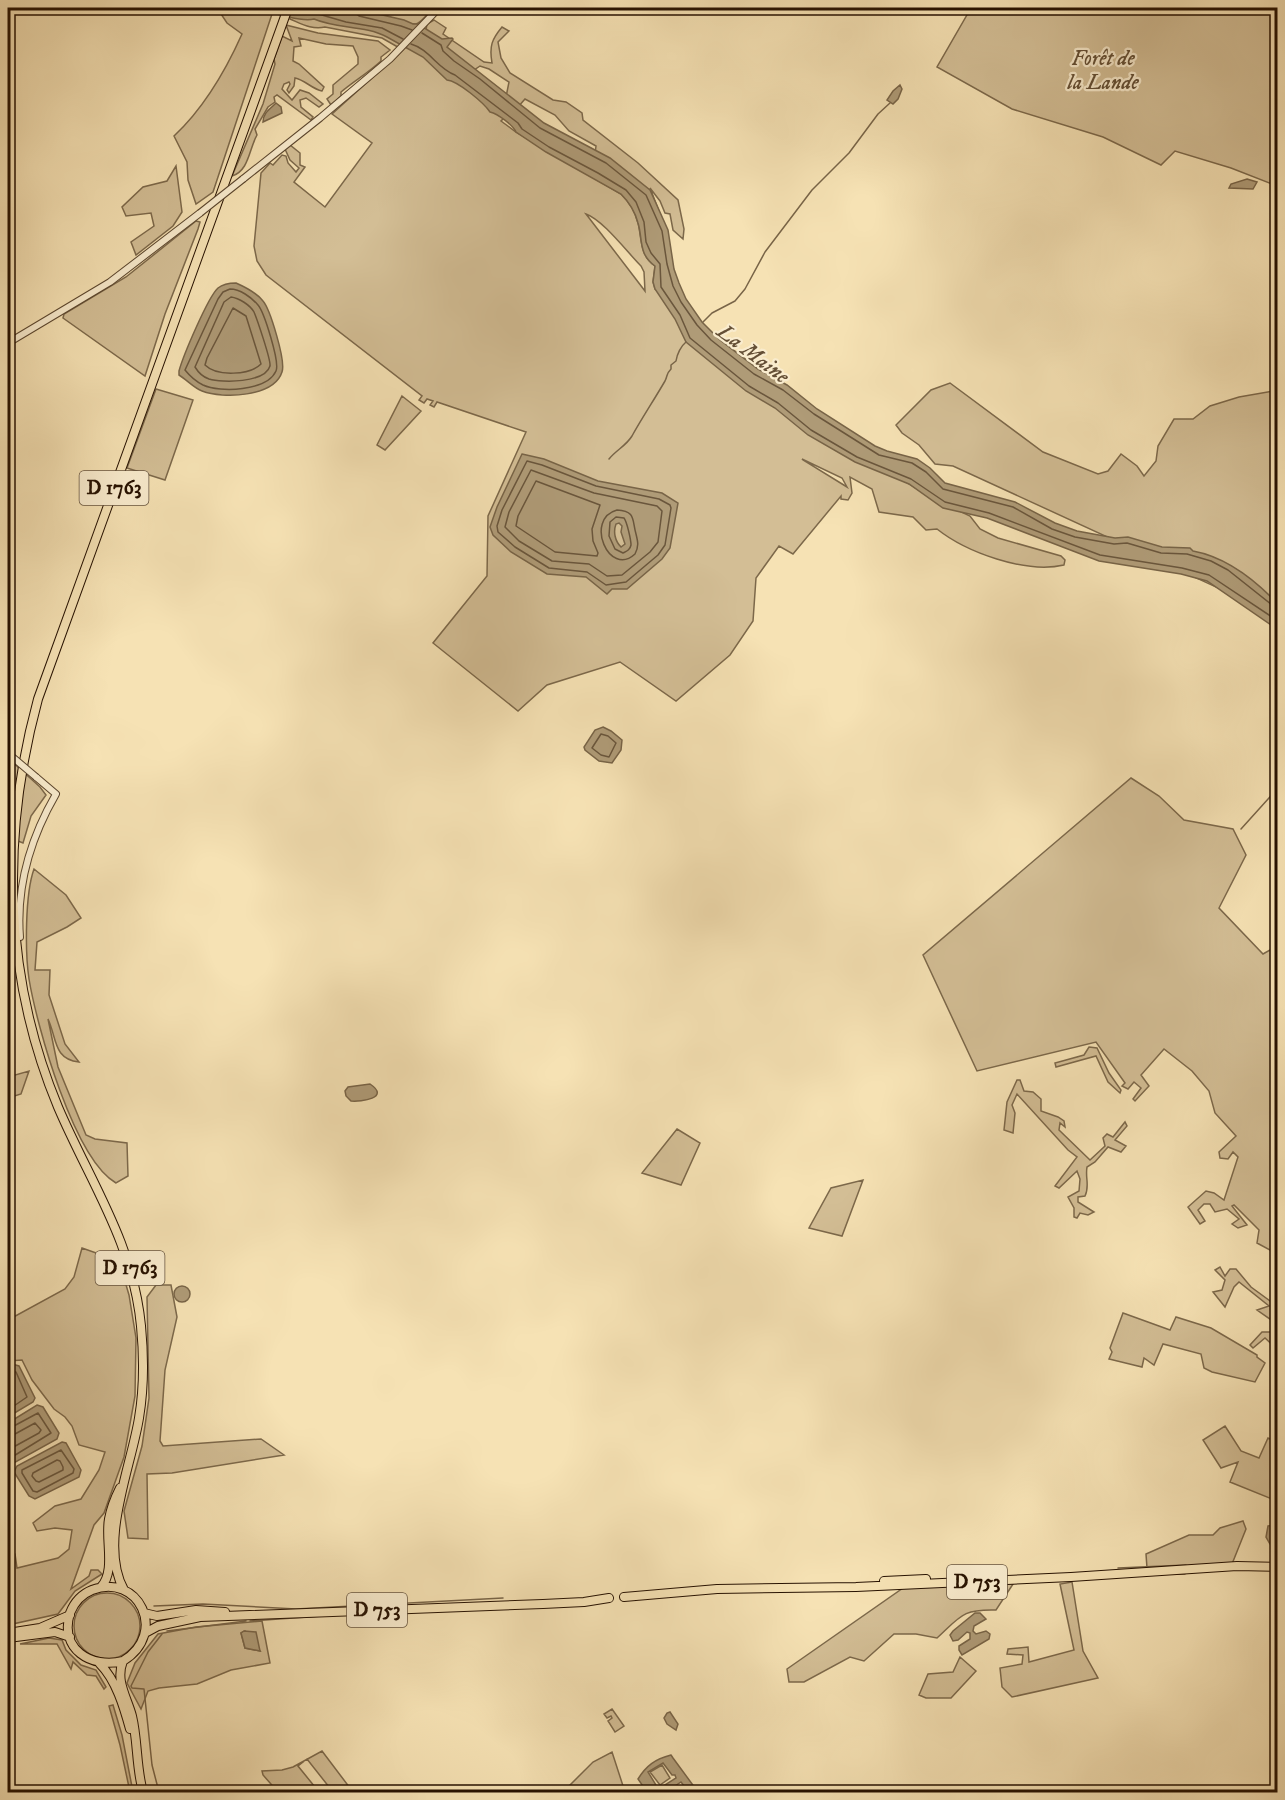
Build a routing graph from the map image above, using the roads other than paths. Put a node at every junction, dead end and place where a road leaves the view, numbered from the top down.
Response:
1 (288, 8) edge
2 (439, 8) edge
3 (8, 343) edge
4 (9, 754) edge
5 (8, 900) edge
6 (16, 945) junction
7 (18, 958) junction
8 (130, 1461) junction
9 (1276, 1567) edge
10 (101, 1587) junction
11 (123, 1590) junction
12 (144, 1613) junction
13 (70, 1615) junction
14 (259, 1615) junction
15 (8, 1633) edge
16 (145, 1633) junction
17 (70, 1637) junction
18 (8, 1638) edge
19 (123, 1661) junction
20 (100, 1664) junction
21 (138, 1768) junction
22 (142, 1792) edge

1 - 6 main road, D 1763
2 - 3 street, bridge
4 - 7 street, bridge
5 - 6 street
6 - 7 main road, D 1763
7 - 8 main road, D 1763
8 - 10 main road, D 1763
8 - 11 main road, D 1763
9 - 14 main road, D 753
10 - 11 main road
10 - 13 main road
11 - 12 main road
12 - 14 main road, D 753
12 - 16 main road
13 - 15 main road
13 - 17 main road
14 - 16 main road, D 753
16 - 19 main road
17 - 18 main road
17 - 20 main road
19 - 20 main road
19 - 21 main road
20 - 21 main road
21 - 22 main road

